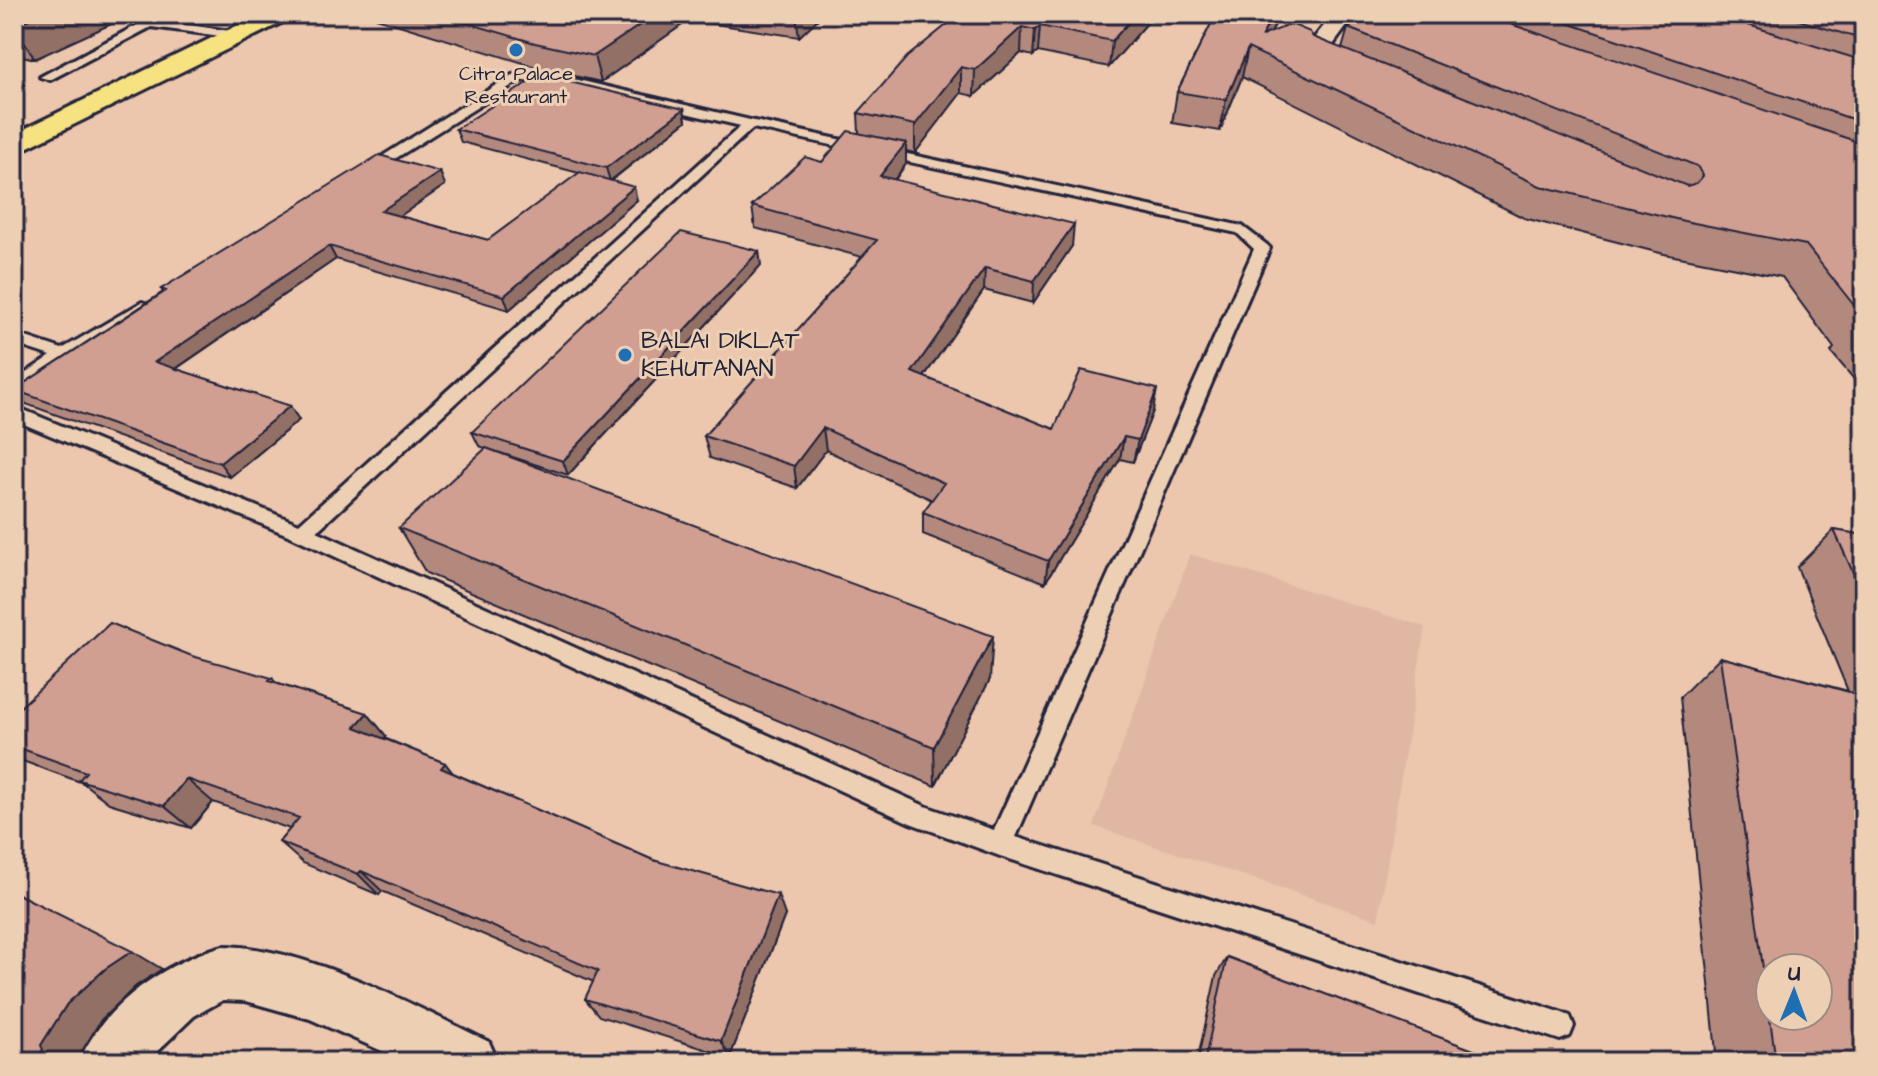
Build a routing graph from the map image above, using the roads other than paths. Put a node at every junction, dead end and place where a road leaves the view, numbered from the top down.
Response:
1 (166, 14) edge
2 (280, 14) edge
3 (1345, 14) edge
4 (149, 23) junction
5 (237, 35) junction
6 (46, 77) dead end
7 (1368, 82) edge
8 (750, 124) junction
9 (14, 145) edge
10 (357, 176) edge
11 (157, 298) edge
12 (14, 338) edge
13 (64, 355) junction
14 (14, 389) edge
15 (14, 412) edge
16 (302, 533) junction
17 (1000, 844) junction
18 (1560, 1026) dead end
19 (108, 1062) edge
20 (469, 1062) edge

1 - 4 lane
2 - 5 highway
3 - 7 street
4 - 5 lane
4 - 6 lane
5 - 9 highway
8 - 10 lane
8 - 16 lane
8 - 17 lane
11 - 13 lane
12 - 13 lane
13 - 14 lane
15 - 16 lane
16 - 17 lane
17 - 18 lane
19 - 20 street

